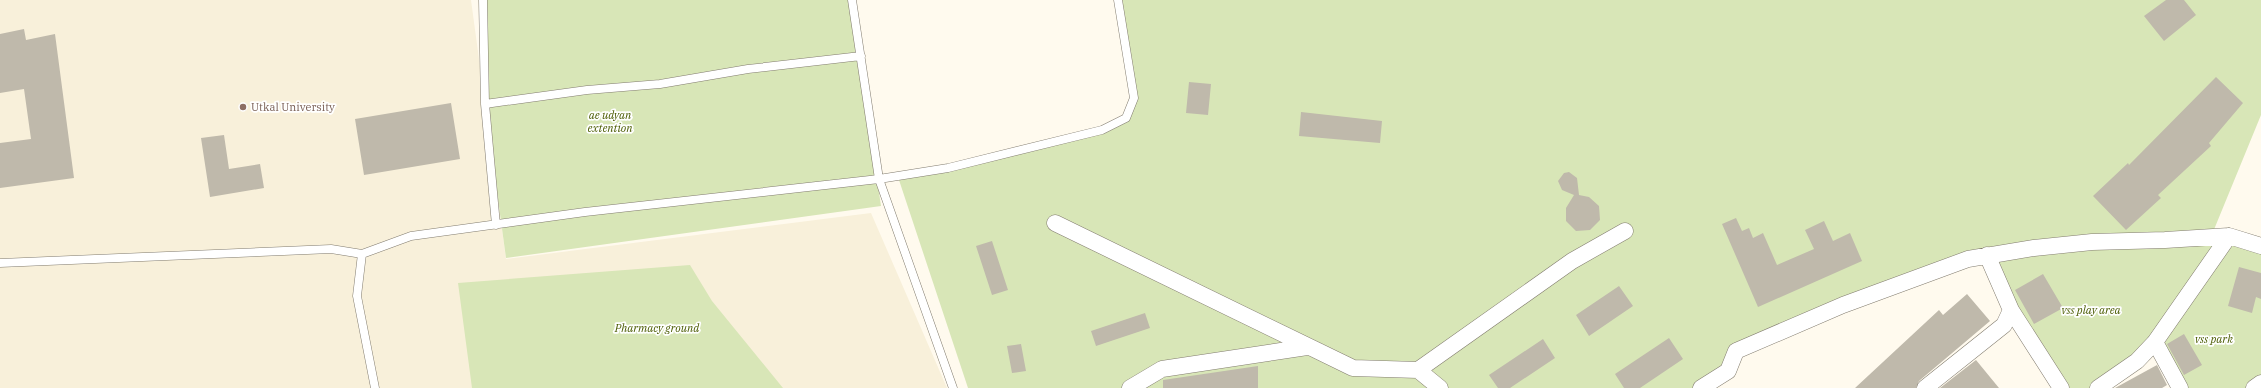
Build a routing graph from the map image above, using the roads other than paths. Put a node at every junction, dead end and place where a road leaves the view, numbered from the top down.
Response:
1 (483, 0) edge
2 (852, 0) edge
3 (1118, 0) edge
4 (860, 56) junction
5 (485, 104) junction
6 (878, 179) junction
7 (1055, 223) dead end
8 (496, 225) junction
9 (1625, 231) dead end
10 (2229, 236) junction
11 (2261, 246) edge
12 (362, 254) junction
13 (1987, 256) junction
14 (0, 263) edge
15 (2011, 310) junction
16 (2155, 342) junction
17 (1307, 347) junction
18 (1418, 370) junction
19 (2261, 383) edge
20 (375, 388) edge
21 (953, 388) edge
22 (1130, 388) edge
23 (1440, 388) edge
24 (1701, 388) edge
25 (1926, 388) edge
26 (2061, 388) edge
27 (2098, 388) edge
28 (2180, 388) edge
29 (2254, 388) edge

1 - 5 lane
2 - 4 lane
3 - 6 lane
4 - 5 lane
4 - 6 lane
5 - 8 lane
6 - 8 lane
6 - 21 lane
7 - 17 street
8 - 12 lane
9 - 18 street
10 - 11 street
10 - 13 street
10 - 16 street
12 - 14 lane
12 - 20 lane
13 - 15 street
13 - 24 street
15 - 25 street
15 - 26 street
16 - 27 street
16 - 28 street
17 - 18 street
17 - 22 street
18 - 23 street
19 - 29 street

